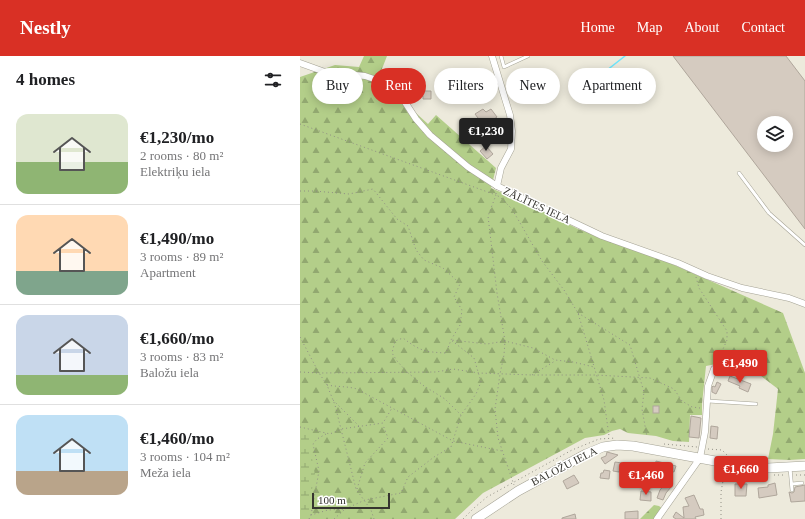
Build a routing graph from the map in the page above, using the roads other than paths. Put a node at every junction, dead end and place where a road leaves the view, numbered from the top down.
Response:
1 (492, 56) edge
2 (501, 56) edge
3 (528, 56) edge
4 (300, 64) edge
5 (739, 173) dead end
6 (497, 186) junction
7 (805, 245) edge
8 (805, 304) edge
9 (714, 369) road end
10 (707, 401) junction
11 (756, 404) dead end
12 (700, 458) junction
13 (805, 466) edge
14 (790, 468) junction
15 (792, 484) junction
16 (802, 484) dead end
17 (792, 490) dead end
18 (476, 519) edge
19 (657, 519) edge

1 - 6 street
2 - 3 lane
4 - 6 street, ZĀLĪTES IELA
5 - 7 lane
6 - 8 street, ZĀLĪTES IELA
9 - 10 street
10 - 11 lane
10 - 12 street
12 - 14 main road, BALOŽU IELA
12 - 18 main road, BALOŽU IELA
12 - 19 street
13 - 14 main road, BALOŽU IELA
14 - 15 lane
15 - 16 lane
15 - 17 lane

